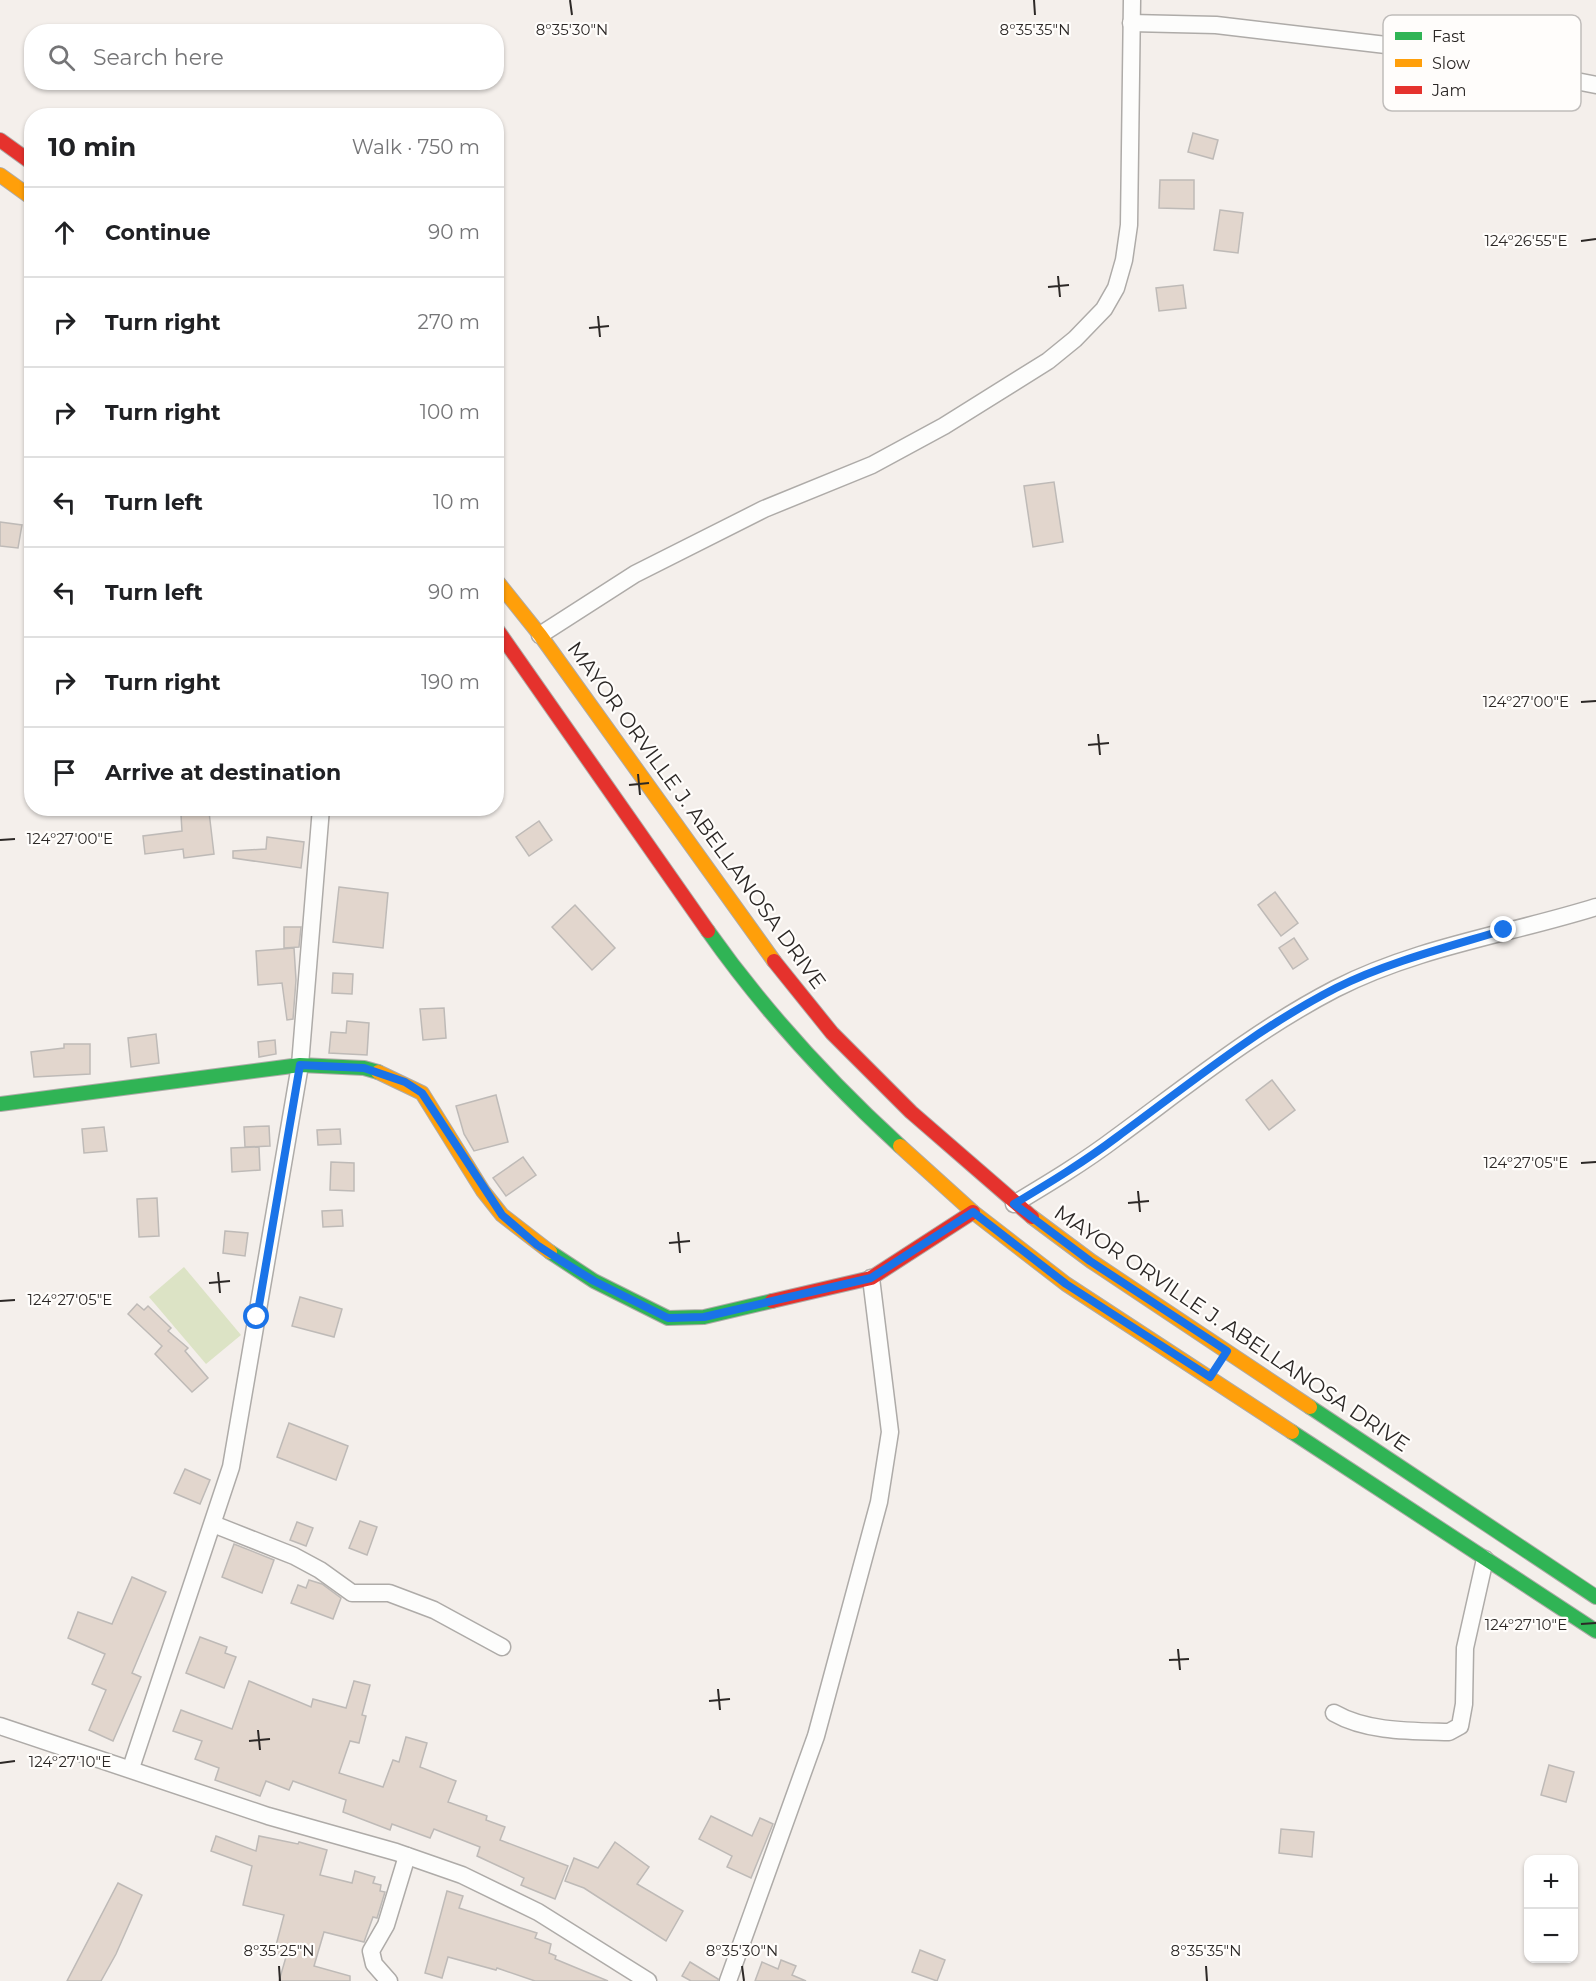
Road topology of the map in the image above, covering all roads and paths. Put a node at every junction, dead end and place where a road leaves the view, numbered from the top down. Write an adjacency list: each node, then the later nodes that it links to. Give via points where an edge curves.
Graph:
1 (1132, 0): 2 (street)
2 (1131, 23): 3 (street, via 1216,25); 11 (street, via 1129,225 1116,288 1104,309 1048,361 944,426 872,465 764,509 635,573)
3 (1383, 45)
4 (1581, 82): 5 (street)
5 (1596, 85)
6 (0, 140): 7 (main road)
7 (24, 157)
8 (0, 175): 9 (main road)
9 (24, 192)
10 (504, 590): 11 (main road, MAYOR ORVILLE J. ABELLANOSA DRIVE)
11 (540, 635): 15 (main road, MAYOR ORVILLE J. ABELLANOSA DRIVE)
12 (504, 638): 15 (main road, MAYOR ORVILLE J. ABELLANOSA DRIVE)
13 (320, 816): 16 (street)
14 (1596, 907): 18 (street, via 1444,948 1336,988 1256,1034 1118,1137)
15 (749, 959): 18 (main road, MAYOR ORVILLE J. ABELLANOSA DRIVE); 19 (main road, MAYOR ORVILLE J. ABELLANOSA DRIVE, via 808,1054)
16 (300, 1065): 17 (main road); 20 (main road, via 364,1068 405,1082 422,1093 502,1215 537,1245 577,1270 668,1318 704,1317); 22 (street, via 231,1467)
17 (0, 1104)
18 (1014, 1204): 21 (main road, MAYOR ORVILLE J. ABELLANOSA DRIVE)
19 (973, 1212): 20 (main road); 21 (main road, MAYOR ORVILLE J. ABELLANOSA DRIVE, via 1066,1284)
20 (871, 1278): 33 (street, via 890,1432 885,1473 816,1736)
21 (1219, 1364): 23 (main road, MAYOR ORVILLE J. ABELLANOSA DRIVE); 24 (main road, MAYOR ORVILLE J. ABELLANOSA DRIVE)
22 (213, 1524): 26 (street, via 294,1556 352,1593 388,1593 434,1610); 29 (street)
23 (1485, 1559): 25 (main road, MAYOR ORVILLE J. ABELLANOSA DRIVE); 27 (street, via 1465,1648 1460,1726 1449,1732 1370,1726)
24 (1596, 1597)
25 (1596, 1631)
26 (502, 1647)
27 (1334, 1713)
28 (0, 1726): 29 (street)
29 (131, 1768): 30 (street, via 268,1816)
30 (407, 1856): 31 (street, via 386,1925 371,1952 374,1964); 32 (street, via 462,1875 538,1912)
31 (389, 1981)
32 (648, 1981)
33 (728, 1981)

